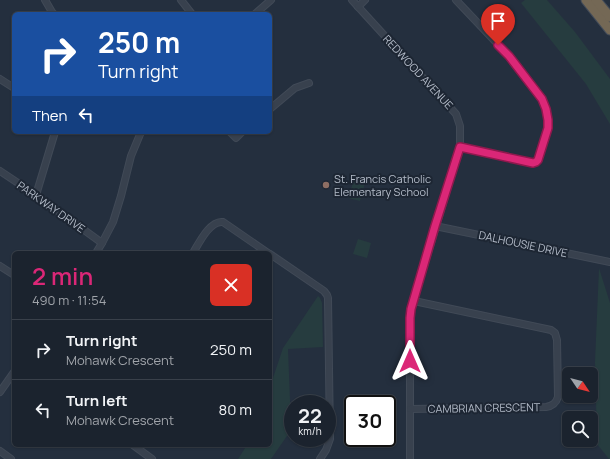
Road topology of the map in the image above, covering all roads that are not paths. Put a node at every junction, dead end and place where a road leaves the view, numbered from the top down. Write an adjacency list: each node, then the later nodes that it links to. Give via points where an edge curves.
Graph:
1 (45, 0): 10 (street)
2 (180, 0): 11 (street)
3 (271, 0): 12 (street)
4 (352, 0): 9 (street, REDWOOD AVENUE)
5 (365, 0): 9 (street)
6 (456, 0): 23 (street, via 509,56 542,99 548,120 538,160 533,163)
7 (586, 0): 14 (highway)
8 (596, 0): 13 (highway)
9 (358, 7): 23 (street, REDWOOD AVENUE, via 456,114 460,126)
10 (52, 12)
11 (190, 12)
12 (256, 12)
13 (610, 17)
14 (610, 30)
15 (0, 79): 17 (street)
16 (310, 83): 18 (street, via 295,88)
17 (12, 87)
18 (272, 107)
19 (54, 134): 25 (street)
20 (139, 134): 27 (street, via 113,222)
21 (232, 134): 22 (street, via 236,138)
22 (240, 134)
23 (460, 147): 26 (street, REDWOOD AVENUE)
24 (0, 171): 25 (street, PARKWAY DRIVE)
25 (36, 195): 27 (street, PARKWAY DRIVE)
26 (435, 226): 32 (street, DALHOUSIE DRIVE); 35 (street, REDWOOD AVENUE)
27 (102, 243): 28 (street)
28 (97, 251)
29 (194, 251): 30 (street, via 210,227 220,222)
30 (265, 251)
31 (272, 256): 43 (street, via 324,291 328,298 330,439)
32 (610, 262)
33 (0, 266): 34 (street)
34 (12, 274)
35 (414, 301): 38 (street, REDWOOD AVENUE, via 410,318); 38 (street, CAMBRIAN CRESCENT, via 551,330 557,340 558,397 551,407)
36 (12, 375): 37 (street)
37 (0, 392)
38 (410, 409): 44 (street, REDWOOD AVENUE)
39 (135, 447): 42 (street)
40 (0, 451): 41 (street)
41 (11, 459)
42 (152, 459)
43 (320, 459)
44 (410, 459)

